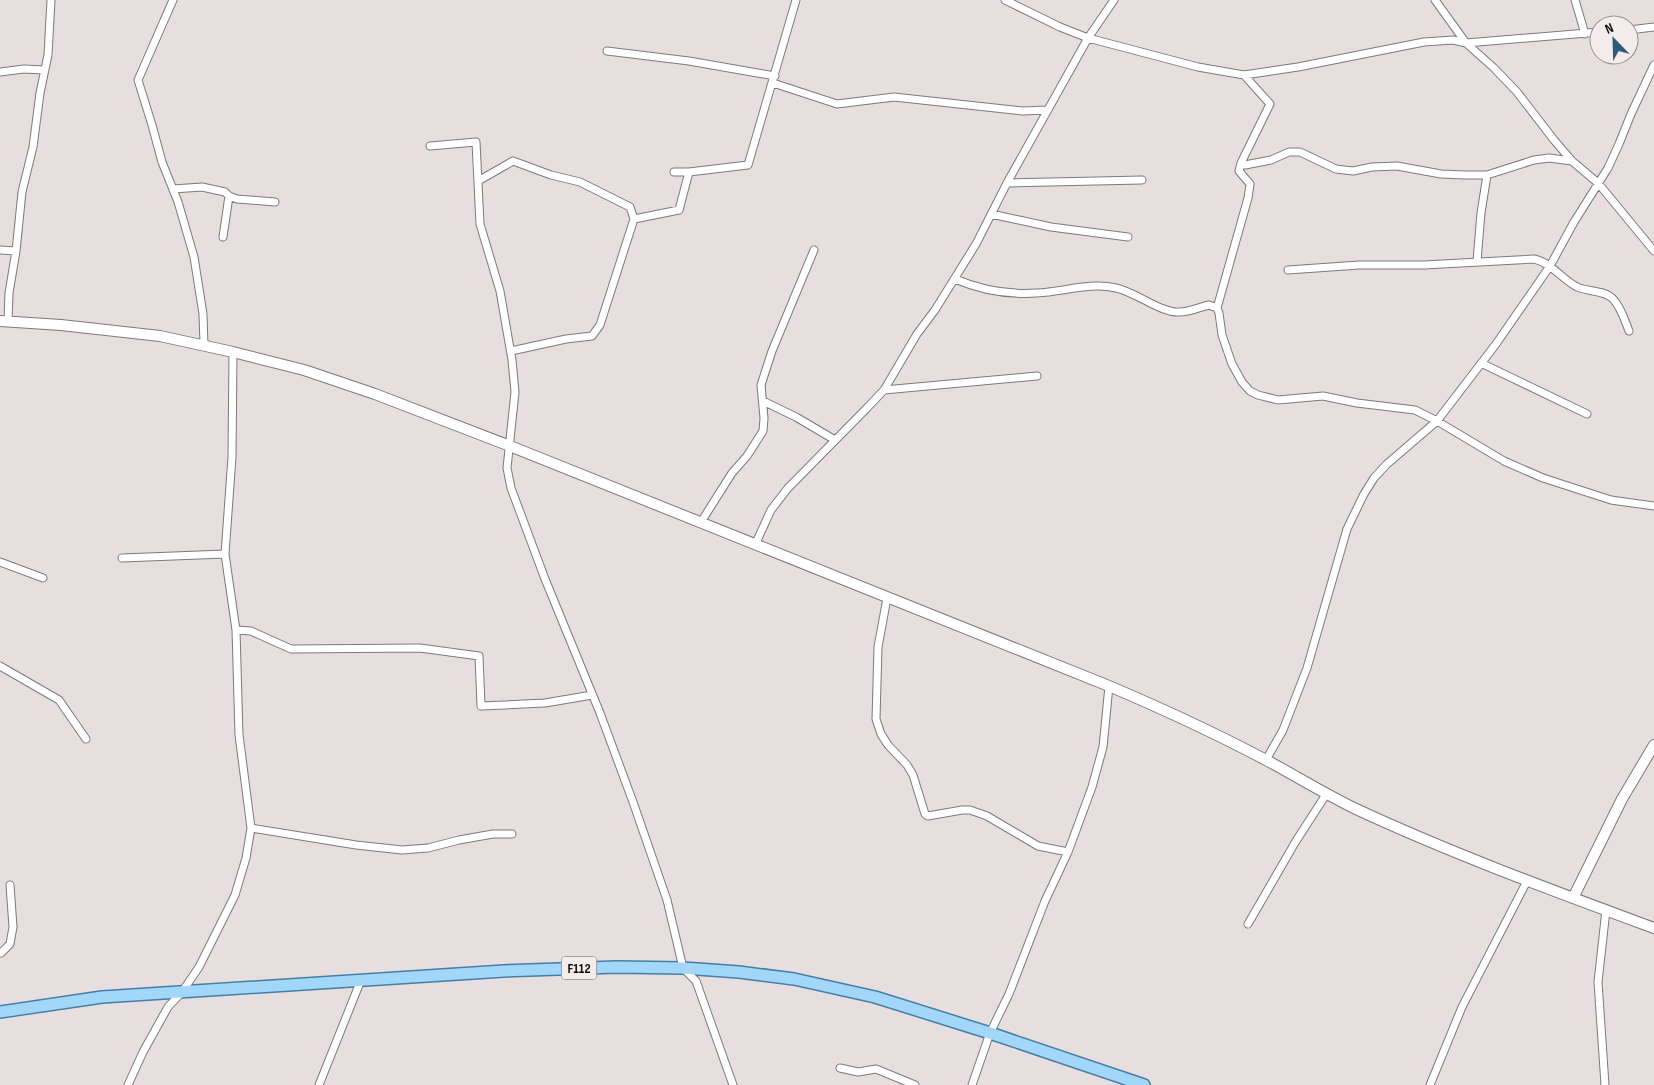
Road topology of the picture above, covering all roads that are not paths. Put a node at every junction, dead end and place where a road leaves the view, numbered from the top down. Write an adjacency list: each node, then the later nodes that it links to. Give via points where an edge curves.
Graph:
1 (51, 0): 16 (street)
2 (173, 0): 31 (street, via 138,80)
3 (796, 0): 19 (street)
4 (1005, 0): 12 (street)
5 (1114, 0): 12 (street)
6 (1436, 0): 13 (street)
7 (1575, 0): 11 (street)
8 (1654, 27): 9 (street)
9 (1639, 29)
10 (1589, 33): 11 (street)
11 (1585, 34): 13 (street)
12 (1088, 38): 18 (street, via 1198,67); 20 (street)
13 (1466, 43): 18 (street, via 1453,40 1424,42); 22 (street, via 1517,92)
14 (607, 51): 19 (street, via 689,61)
15 (1654, 65): 30 (street, via 1608,168)
16 (44, 70): 17 (street); 40 (street, via 33,148 22,192)
17 (0, 72)
18 (1244, 75): 23 (street, via 1270,104)
19 (774, 80): 20 (street, via 837,104 894,97 1024,111); 25 (street, via 748,165)
20 (1048, 110): 29 (street)
21 (430, 146): 28 (street, via 476,142)
22 (1572, 161): 26 (street, via 1534,160); 30 (street)
23 (1241, 163): 26 (street, via 1245,165 1271,160 1289,152 1300,152 1336,169 1353,171 1397,166 1441,174); 46 (street, via 1239,171 1250,184 1248,198)
24 (674, 172): 25 (street)
25 (689, 172): 35 (street, via 679,210)
26 (1487, 174): 42 (street, via 1480,213)
27 (1142, 180): 29 (street)
28 (478, 181): 35 (street, via 513,161 580,182 630,207); 50 (street, via 480,224 500,291)
29 (1007, 183): 34 (street)
30 (1598, 183): 41 (street); 43 (street)
31 (173, 189): 32 (street, via 202,187 226,192); 49 (street, via 194,257 203,314)
32 (229, 196): 33 (street); 36 (street)
33 (275, 202)
34 (991, 214): 37 (street, via 1051,227); 45 (street)
35 (634, 219): 50 (street, via 600,325 592,336)
36 (223, 237)
37 (1128, 237)
38 (0, 250): 40 (street)
39 (814, 250): 55 (street, via 766,368 761,385)
40 (16, 251): 47 (street)
41 (1654, 251)
42 (1477, 262): 43 (street, via 1534,259); 44 (street)
43 (1550, 266): 48 (street, via 1578,288 1604,293 1614,299); 52 (street)
44 (1288, 270)
45 (955, 278): 46 (street, via 974,287 1008,292 1036,293 1103,286 1117,288 1172,312 1209,305); 54 (street)
46 (1217, 308): 57 (street, via 1232,364 1250,391 1278,400 1323,396 1415,410)
47 (4, 321): 49 (main road, via 113,329)
48 (1629, 331)
49 (204, 345): 51 (main road)
50 (511, 351): 59 (street, via 515,392)
51 (233, 352): 59 (main road, via 304,370); 63 (street, via 232,457)
52 (1481, 363): 56 (street); 57 (street)
53 (1037, 376): 54 (street)
54 (884, 390): 58 (street)
55 (763, 401): 58 (street); 61 (street, via 763,431)
56 (1587, 414)
57 (1437, 421): 60 (street, via 1504,461 1543,478 1611,500); 74 (street, via 1386,464 1354,513 1307,668 1283,730)
58 (835, 440): 62 (street, via 771,510)
59 (510, 446): 61 (main road); 71 (street, via 507,468 511,488)
60 (1654, 506)
61 (701, 522): 62 (main road)
62 (756, 544): 67 (main road)
63 (226, 554): 64 (street); 68 (street)
64 (122, 558)
65 (0, 562): 66 (street)
66 (43, 578)
67 (887, 598): 70 (main road); 78 (street, via 878,647 876,719 888,746 913,775 925,814 970,810 1038,846)
68 (236, 630): 71 (street, via 250,632 290,649 420,648 479,656 481,706 545,703); 76 (street, via 239,735)
69 (0, 666): 72 (street, via 59,700)
70 (1109, 686): 74 (main road, via 1169,711); 78 (street, via 1103,748)
71 (592, 695): 86 (street, via 667,900)
72 (86, 739)
73 (1654, 745): 81 (main road, via 1622,799)
74 (1266, 760): 75 (main road)
75 (1327, 793): 79 (main road, via 1404,831); 83 (street)
76 (252, 828): 77 (street, via 402,850 428,848 493,834); 88 (street, via 235,895 199,967)
77 (512, 834)
78 (1068, 852): 90 (street)
79 (1528, 881): 81 (main road); 98 (street, via 1462,1007)
80 (10, 885): 85 (street, via 13,927 10,944)
81 (1573, 898): 82 (main road)
82 (1606, 910): 84 (main road); 99 (street, via 1598,982)
83 (1248, 924)
84 (1654, 928)
85 (0, 955)
86 (683, 968): 87 (main road, F112, via 504,971); 90 (main road, F112, via 739,972 875,996); 94 (street, via 696,981)
87 (361, 980): 88 (main road, F112); 93 (street)
88 (182, 992): 89 (main road, F112, via 102,997); 92 (street, via 168,1007)
89 (0, 1012)
90 (990, 1033): 96 (street); 97 (main road, F112)
91 (840, 1068): 95 (street, via 858,1072 876,1069)
92 (128, 1085)
93 (319, 1085)
94 (733, 1085)
95 (915, 1085)
96 (972, 1085)
97 (1144, 1085)
98 (1430, 1085)
99 (1604, 1085)

